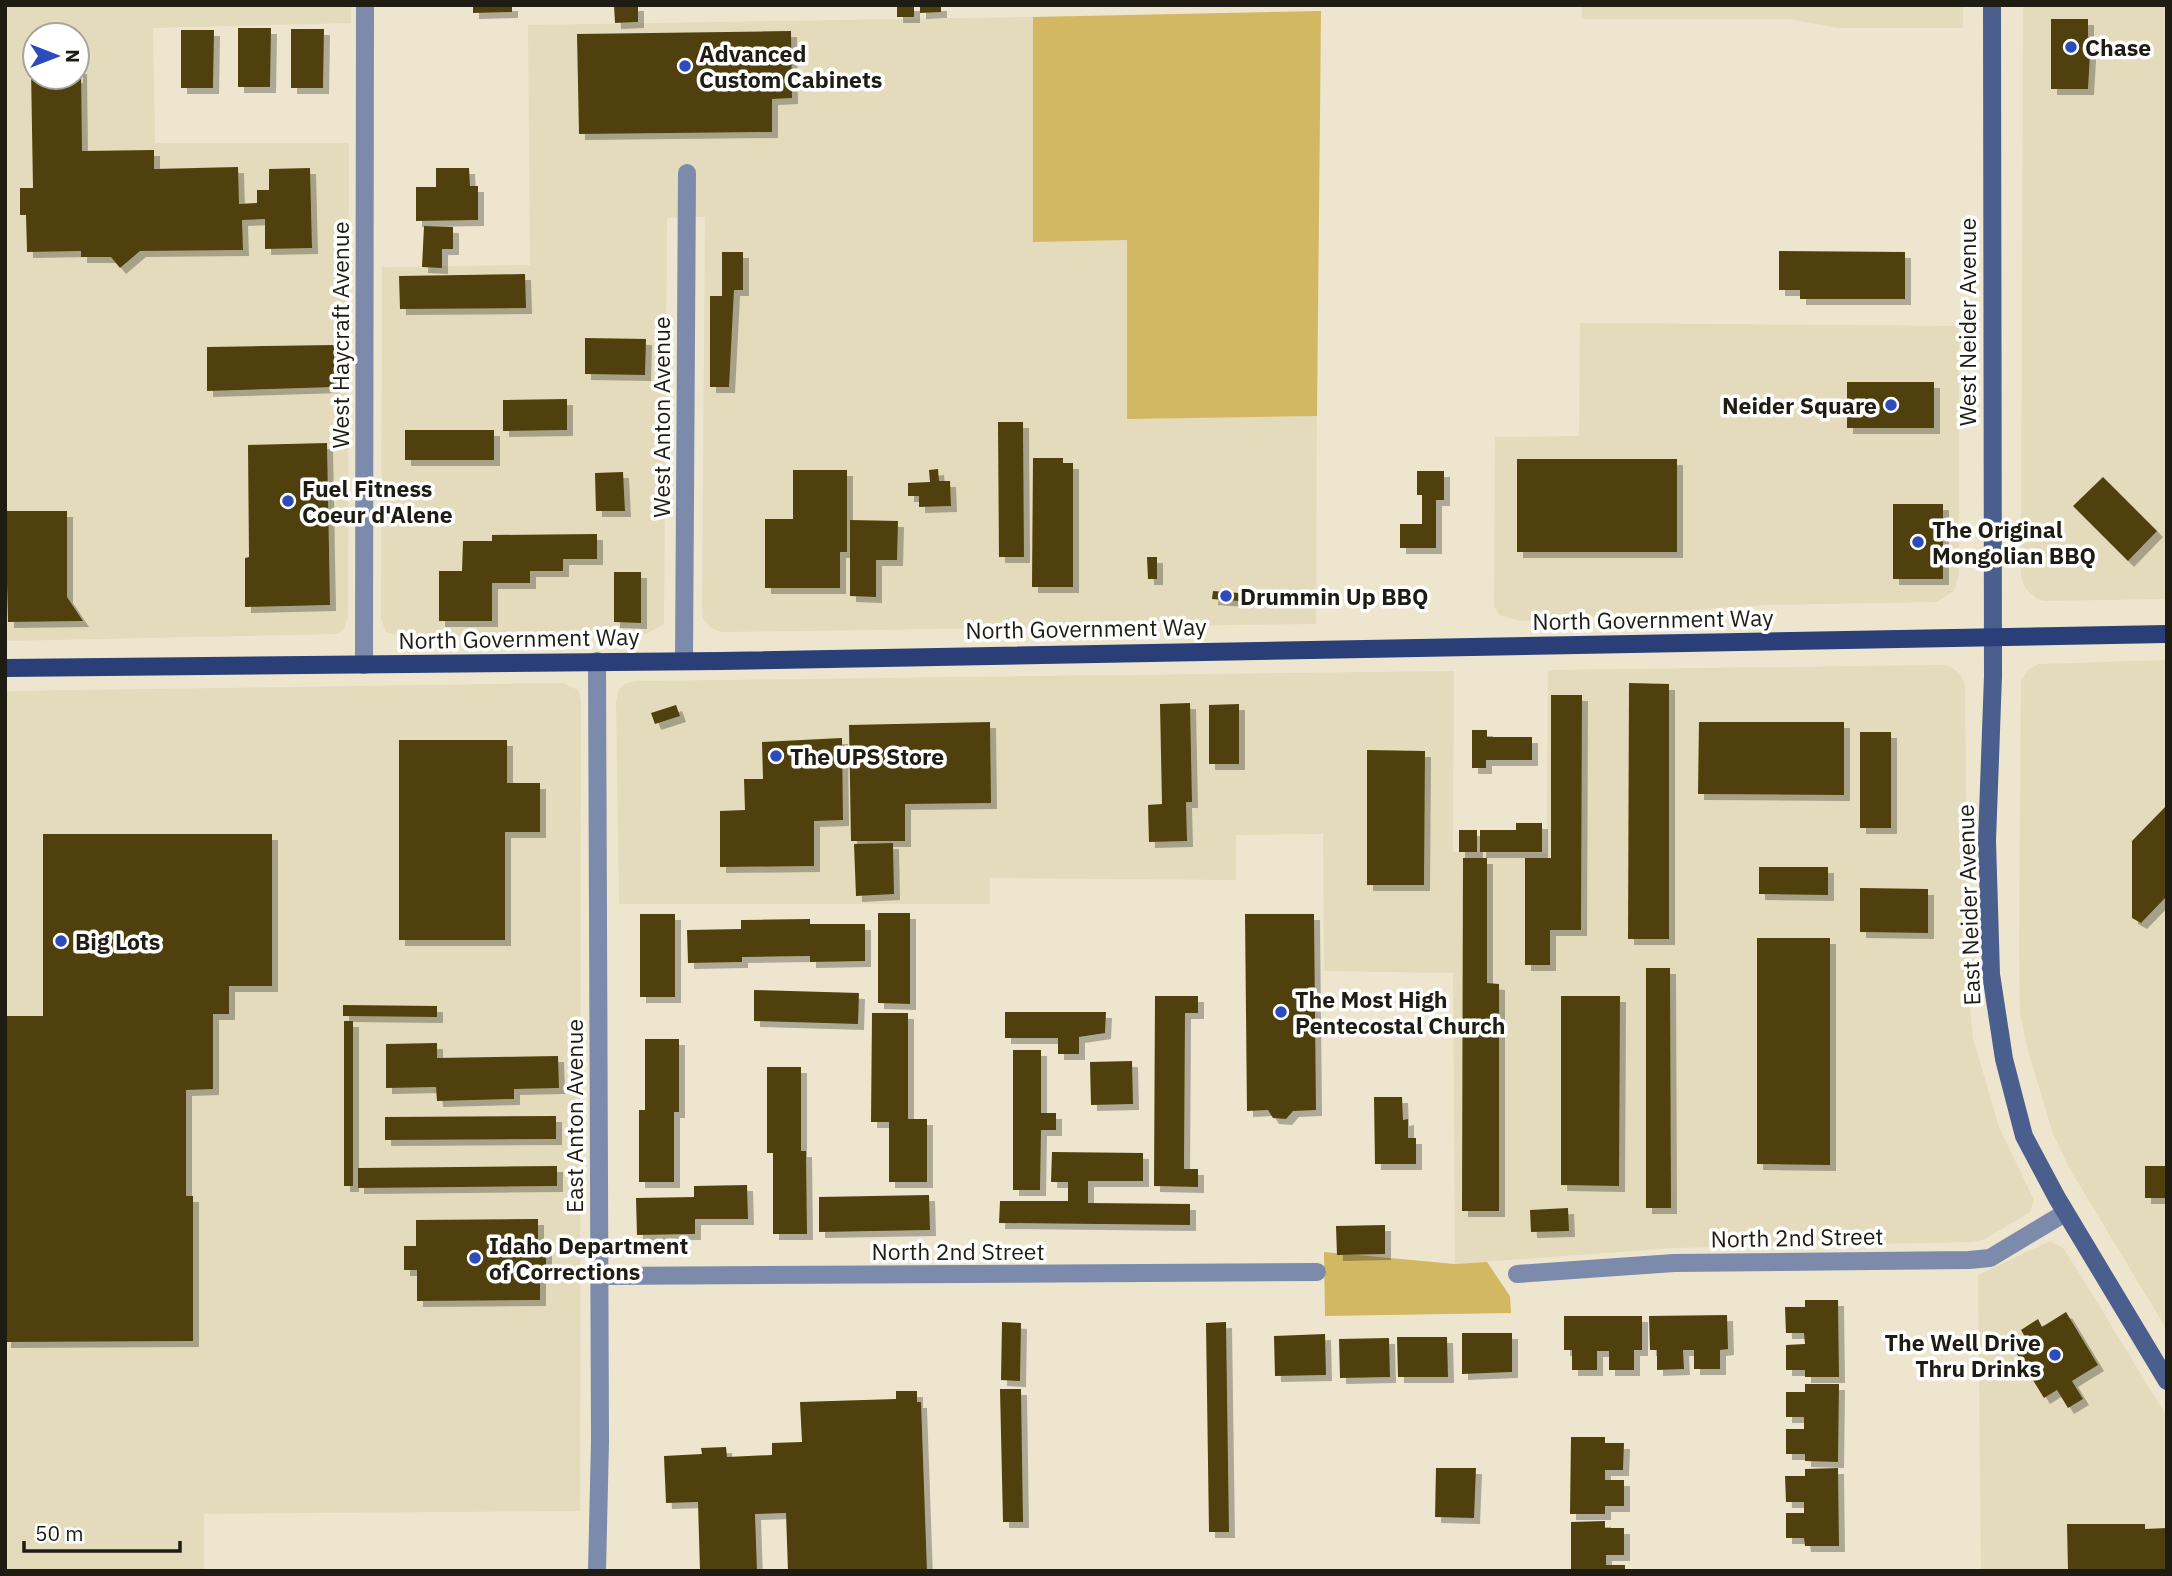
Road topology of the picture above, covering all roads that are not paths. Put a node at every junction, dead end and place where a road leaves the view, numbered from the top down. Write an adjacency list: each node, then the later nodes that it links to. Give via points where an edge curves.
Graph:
1 (365, 5): 8 (street, West Haycraft Avenue)
2 (1992, 5): 5 (main road, West Neider Avenue)
3 (687, 173): 7 (street, West Anton Avenue)
4 (2167, 634): 5 (main road, North Government Way)
5 (1993, 638): 7 (main road, North Government Way); 10 (main road, East Neider Avenue, via 1987,841 1991,974 2004,1059 2024,1136)
6 (597, 660): 7 (main road, North Government Way); 8 (main road, North Government Way); 13 (street, East Anton Avenue)
7 (684, 660)
8 (364, 665): 9 (main road, North Government Way)
9 (5, 668)
10 (2065, 1213): 12 (street, North 2nd Street, via 1990,1258 1674,1262); 14 (main road, East Neider Avenue)
11 (1317, 1272): 13 (street, North 2nd Street)
12 (1517, 1274)
13 (599, 1276): 15 (street, East Anton Avenue)
14 (2167, 1381)
15 (597, 1571)

